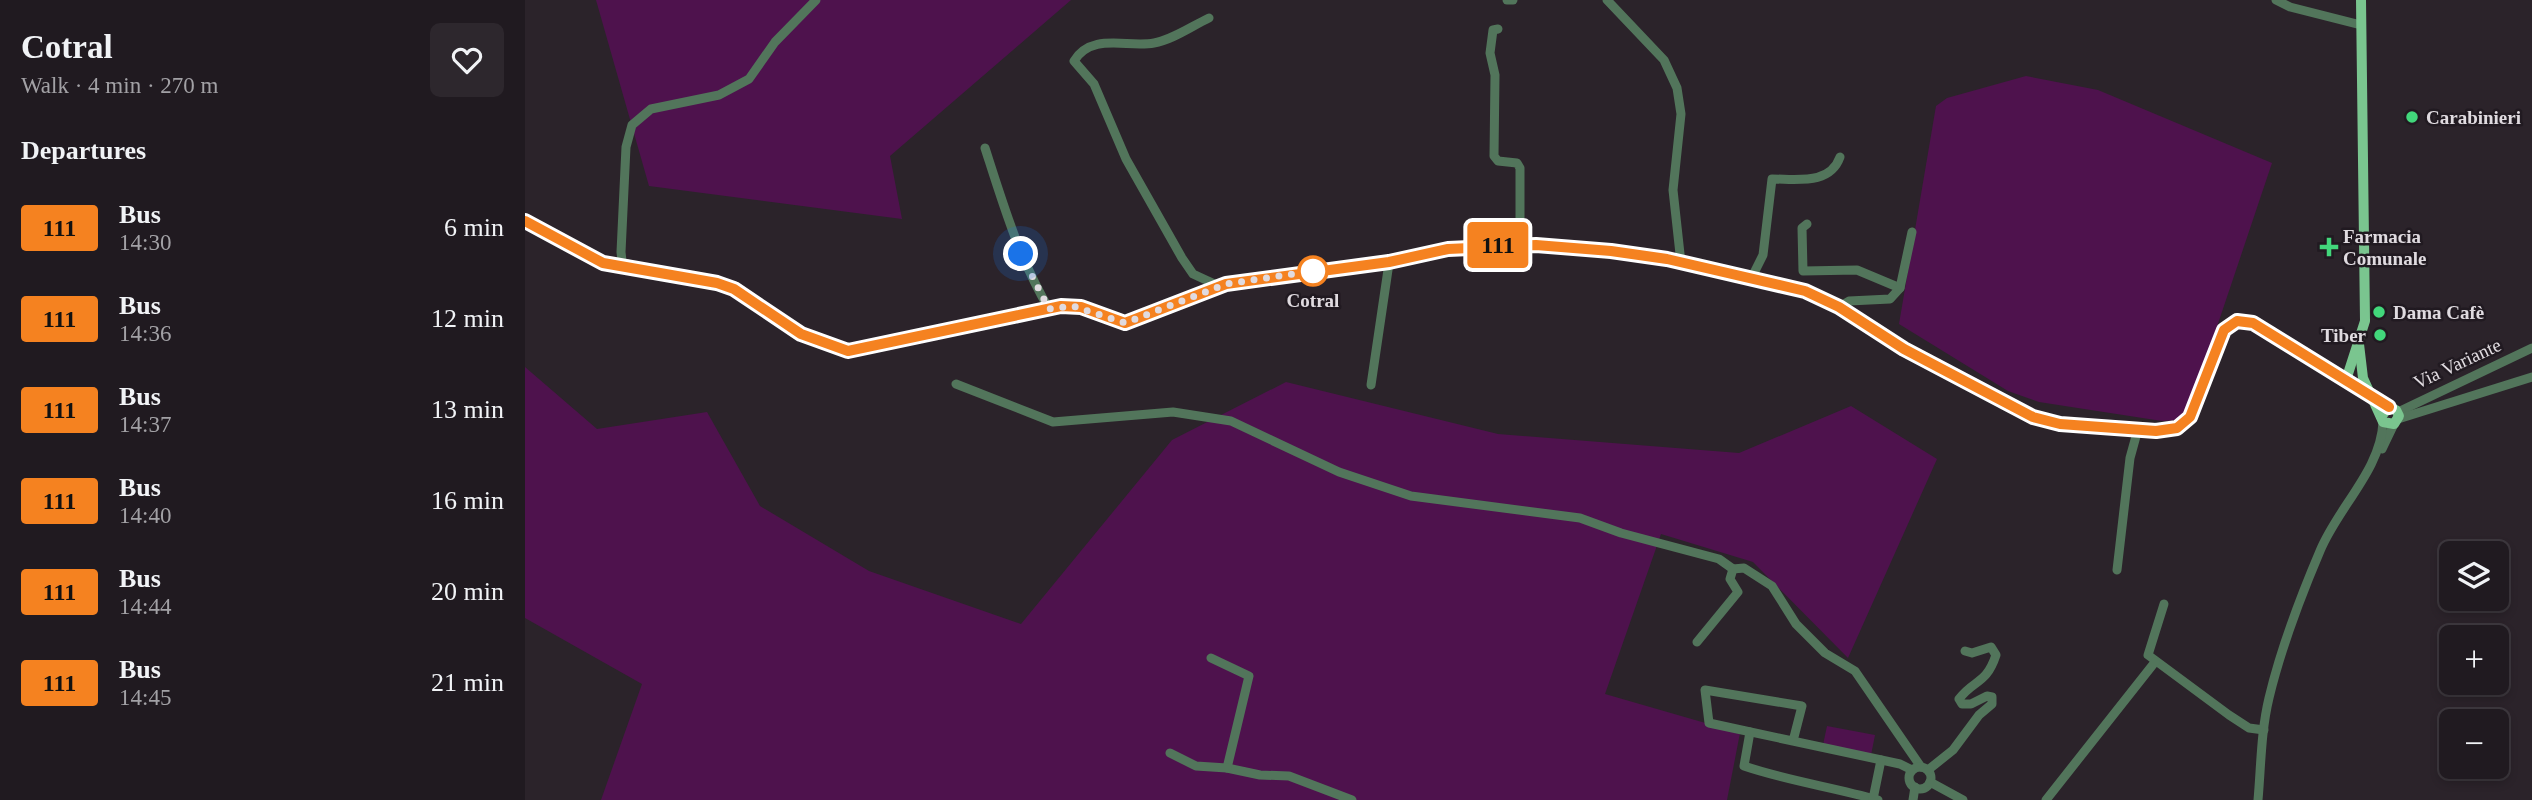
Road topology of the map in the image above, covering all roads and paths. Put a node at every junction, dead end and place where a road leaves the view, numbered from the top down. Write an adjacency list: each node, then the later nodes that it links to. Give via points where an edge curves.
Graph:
1 (816, 0): 18 (street, via 775,42 749,79 719,95 654,108 632,125 626,147 621,252 622,261 632,265)
2 (1507, 0): 3 (street)
3 (1513, 0)
4 (1607, 0): 17 (street, via 1664,60 1677,88 1681,114 1673,190)
5 (2276, 0): 8 (street)
6 (2361, 0): 8 (main road)
7 (1209, 18): 20 (street, via 1156,43 1103,42 1078,54 1074,61 1094,84 1126,159 1182,258 1193,274)
8 (2361, 25): 25 (main road, via 2365,321)
9 (1498, 29): 15 (street, via 1493,30 1489,53 1495,75 1494,156 1520,168)
10 (985, 148): 23 (street, via 1019,249)
11 (1840, 157): 19 (street, via 1836,169 1822,177 1772,179 1763,255)
12 (525, 221): 18 (main road, via 603,263)
13 (1807, 224): 21 (street, via 1802,228 1803,271 1857,271)
14 (1912, 232): 21 (street)
15 (1520, 245): 16 (main road, via 1448,249); 17 (main road, via 1611,251)
16 (1389, 262): 20 (main road); 30 (street)
17 (1681, 263): 19 (main road)
18 (629, 269): 23 (main road, via 734,289 801,334 848,351)
19 (1751, 279): 22 (main road, via 1805,291)
20 (1219, 286): 23 (main road, via 1125,323 1073,306)
21 (1901, 288): 22 (street, via 1890,299 1849,301)
22 (1839, 307): 33 (main road, via 1904,349 2020,412 2060,424)
23 (1049, 309)
24 (2532, 348): 32 (street, Via Variante)
25 (2356, 360): 26 (main road); 28 (main road); 31 (main road)
26 (2331, 370): 28 (main road); 33 (main road, via 2253,323 2232,322 2216,344 2186,421 2172,429)
27 (2532, 377): 32 (street)
28 (2346, 380): 31 (main road)
29 (956, 384): 34 (street, via 1053,422 1173,412 1231,421 1339,472 1411,496 1580,518 1719,559)
30 (1371, 385)
31 (2369, 396): 32 (main road)
32 (2390, 417): 41 (street, via 2377,456 2321,549 2284,645)
33 (2138, 429): 35 (street, via 2130,458)
34 (1733, 569): 37 (street, via 1730,579 1738,592); 47 (street, via 1744,568 1772,586 1796,624 1825,653 1855,671)
35 (2117, 570)
36 (2164, 604): 40 (street, via 2148,649)
37 (1697, 642)
38 (1965, 651): 47 (street, via 1991,647 1996,655 1981,683 1959,699 1971,704 1987,696 1992,697 1992,704 1954,750)
39 (1211, 658): 46 (street, via 1249,676)
40 (2155, 662): 41 (street, via 2229,715); 54 (street)
41 (2264, 730): 55 (street)
42 (1750, 732): 43 (street); 43 (street, via 1709,723 1705,690 1802,706); 50 (street, via 1744,766)
43 (1793, 741): 45 (street)
44 (1170, 753): 46 (street, via 1196,766)
45 (1881, 760): 47 (street); 50 (street)
46 (1227, 768): 51 (street, via 1289,776)
47 (1920, 769): 48 (street); 49 (street, via 1909,779)
48 (1930, 782): 49 (street); 53 (street)
49 (1915, 787): 52 (street)
50 (1875, 799)
51 (1352, 800)
52 (1913, 800)
53 (1963, 800)
54 (2046, 800)
55 (2258, 800)

